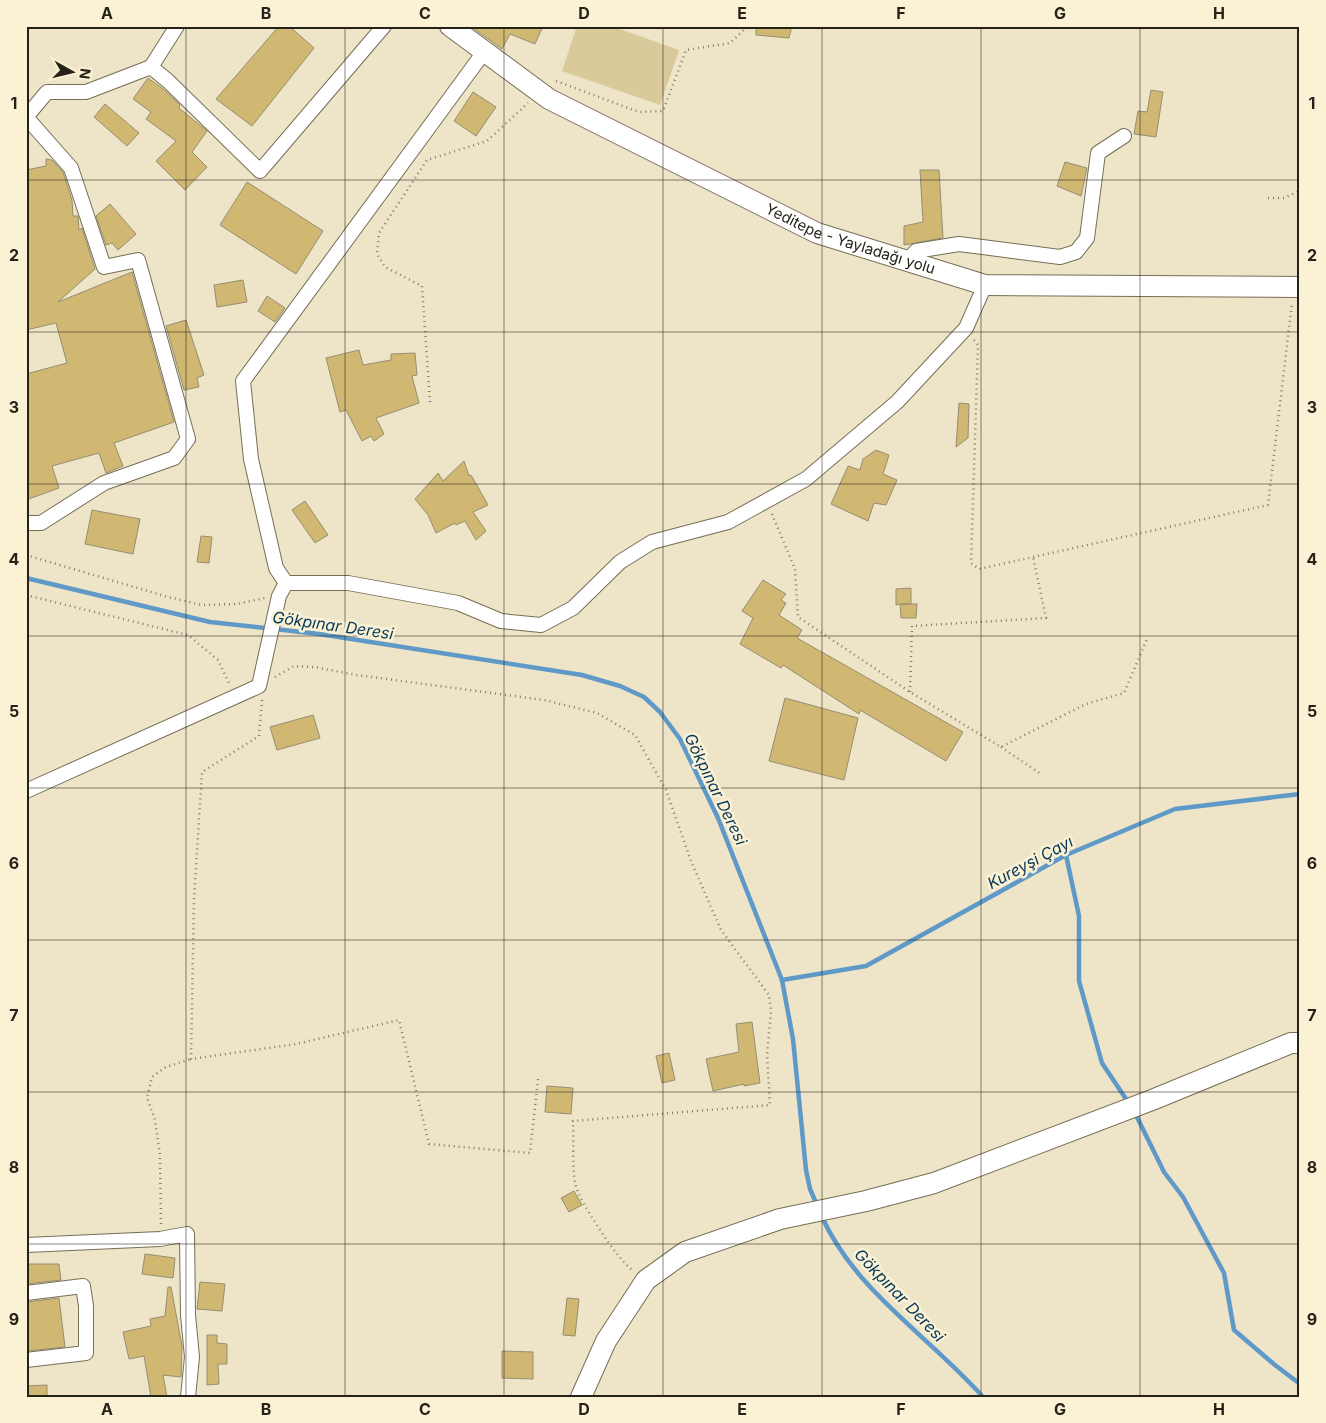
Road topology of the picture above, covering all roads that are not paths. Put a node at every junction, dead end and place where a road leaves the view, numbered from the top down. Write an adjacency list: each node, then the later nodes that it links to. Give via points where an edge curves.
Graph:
1 (177, 26): 5 (street)
2 (384, 26): 5 (street, via 260,171)
3 (450, 26): 4 (main road, Yeditepe - Yayladağı yolu)
4 (484, 52): 8 (main road, Yeditepe - Yayladağı yolu, via 549,99 817,233); 12 (street, via 243,381 252,459 276,568)
5 (150, 67): 6 (street, via 86,92 47,92)
6 (26, 117): 11 (street, via 71,168 104,267 138,260 188,439 174,458 104,483 41,523)
7 (1124, 136): 8 (street, via 1098,153 1087,238 1076,252 1060,257 959,244 916,251)
8 (908, 261): 9 (main road, Yeditepe - Yayladağı yolu)
9 (984, 285): 10 (main road, Yeditepe - Yayladağı yolu); 12 (street, via 966,328 897,402 806,479 728,522 652,542 620,562 574,608 541,625 501,621 458,603 348,583)
10 (1297, 287)
11 (26, 523)
12 (286, 583): 13 (street, via 278,596 259,686)
13 (26, 791)
14 (1300, 1043): 19 (main road, via 1291,1043 934,1183 780,1219 685,1252 646,1280 606,1341)
15 (26, 1245): 18 (street, via 160,1239 187,1234 192,1357)
16 (26, 1293): 17 (street, via 83,1286 86,1353)
17 (26, 1360)
18 (188, 1397)
19 (581, 1397)

